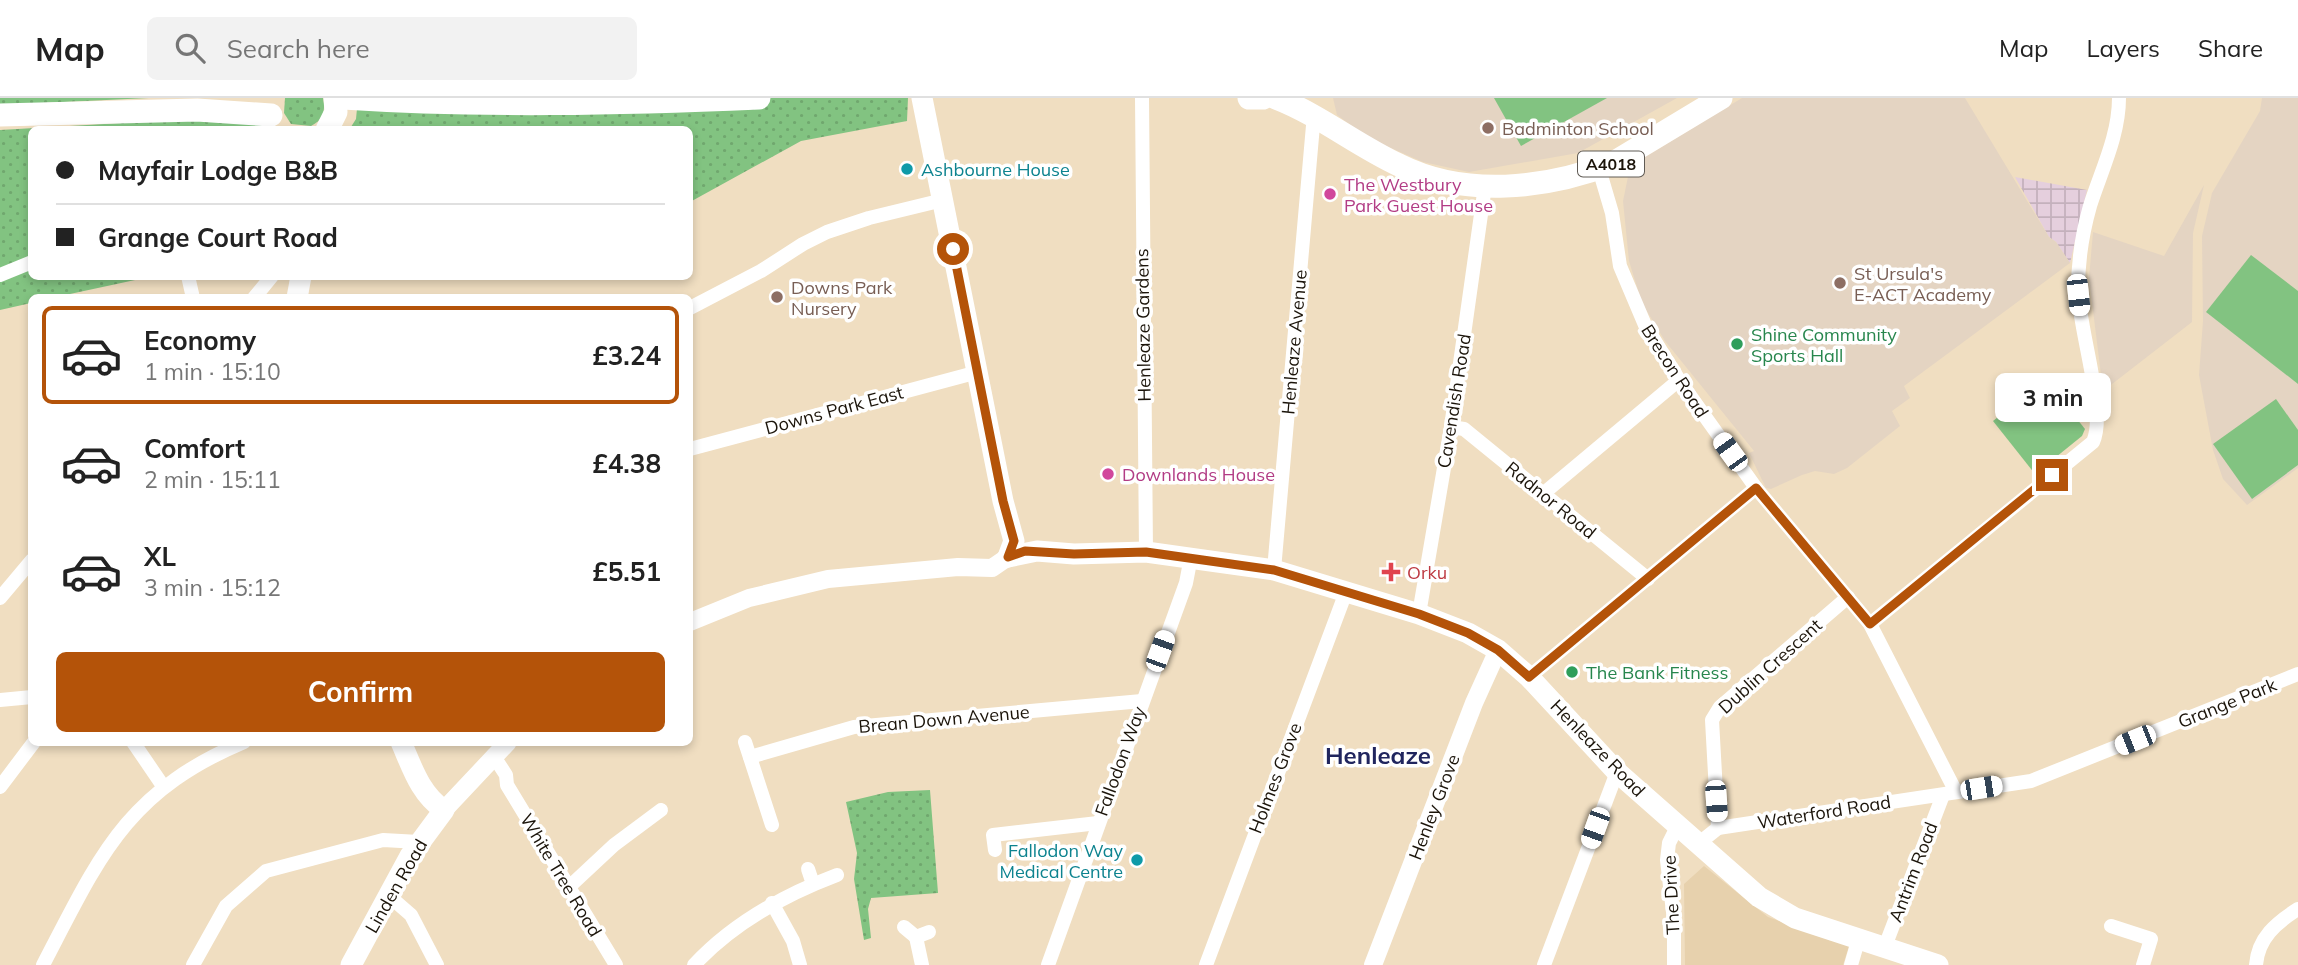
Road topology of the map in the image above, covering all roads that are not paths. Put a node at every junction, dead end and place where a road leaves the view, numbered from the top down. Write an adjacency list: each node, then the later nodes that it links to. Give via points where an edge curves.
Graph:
1 (759, 98): 10 (main road, via 442,103)
2 (922, 98): 15 (main road)
3 (1142, 98): 27 (street, Henleaze Gardens)
4 (1250, 98): 5 (main road)
5 (1263, 98)
6 (1276, 98): 9 (main road, A4018)
7 (1721, 98): 13 (main road, A4018)
8 (2119, 98): 38 (street, via 2115,130 2090,208 2078,266 2082,337 2098,420 2093,442)
9 (1311, 108): 14 (main road, A4018, via 1401,166 1432,178); 31 (street, Henleaze Avenue)
10 (335, 110)
11 (273, 111): 12 (main road)
12 (0, 116)
13 (1606, 166): 14 (main road, A4018, via 1541,183); 22 (street, Brecon Road, via 1620,266 1631,299)
14 (1485, 186): 23 (street, Cavendish Road)
15 (943, 200): 20 (street, via 827,232); 21 (main road)
16 (28, 264): 17 (street)
17 (0, 275)
18 (269, 280): 19 (street)
19 (257, 294)
20 (693, 306)
21 (978, 372): 24 (street, Downs Park East); 28 (main road, via 1003,501 1000,533)
22 (1679, 380): 25 (street, Brecon Road); 26 (street)
23 (1451, 428): 26 (street, Radnor Road, via 1464,429); 36 (street, Cavendish Road)
24 (693, 448)
25 (1756, 488): 32 (street); 34 (street, Brecon Road)
26 (1544, 493): 32 (street, Radnor Road)
27 (1146, 552): 28 (main road, Henleaze Road, via 1074,554 1024,564); 29 (main road, Henleaze Road)
28 (1008, 557): 37 (street, via 992,568 828,579 749,598)
29 (1191, 557): 31 (main road, Henleaze Road); 44 (street, Fallodon Way, via 1186,583)
30 (28, 566): 35 (street)
31 (1274, 570): 33 (main road, Henleaze Road)
32 (1648, 579): 41 (street)
33 (1346, 592): 36 (main road, Henleaze Road); 88 (street, Holmes Grove)
34 (1848, 597): 38 (street, Brecon Road); 64 (street, Dublin Crescent, via 1720,707 1712,720)
35 (0, 598)
36 (1419, 614): 39 (main road, Henleaze Road)
37 (693, 620)
38 (1870, 624): 58 (street, Brecon Road)
39 (1498, 650): 41 (main road, Henleaze Road); 89 (street, Henley Grove)
40 (2298, 674): 58 (street, Grange Park, via 2031,781)
41 (1529, 677): 54 (main road, Henleaze Road)
42 (28, 698): 43 (street)
43 (0, 701)
44 (1142, 701): 52 (street, Brean Down Avenue, via 853,727); 61 (street, Fallodon Way)
45 (745, 741): 52 (street)
46 (31, 746): 57 (street)
47 (136, 746): 56 (street)
48 (234, 746): 56 (street)
49 (403, 746): 59 (main road, via 423,790)
50 (503, 746): 51 (street)
51 (493, 755): 53 (street); 55 (street, White Tree Road)
52 (750, 757): 62 (street)
53 (480, 770): 55 (street, White Tree Road); 59 (street)
54 (1617, 772): 63 (main road, Henleaze Road); 90 (street)
55 (507, 785): 71 (street, White Tree Road)
56 (163, 786): 79 (street, via 118,831)
57 (0, 787)
58 (1949, 793): 64 (street, Waterford Road); 78 (street, Antrim Road)
59 (444, 810): 65 (main road, Linden Road)
60 (661, 810): 71 (street)
61 (1098, 823): 67 (street, via 993,835); 87 (street, Fallodon Way)
62 (772, 825)
63 (1677, 827): 66 (main road, Henleaze Road); 91 (street, The Drive, via 1667,860)
64 (1718, 828): 66 (street)
65 (419, 842): 72 (main road, Linden Road); 80 (street, via 383,840 276,865 226,906)
66 (1698, 844): 77 (main road, Henleaze Road, via 1777,909)
67 (995, 850)
68 (808, 869): 70 (street)
69 (837, 875): 70 (street)
70 (813, 884): 73 (street)
71 (569, 887): 83 (street, White Tree Road)
72 (388, 895): 81 (main road, Linden Road); 82 (street, via 411,915)
73 (772, 904): 84 (street); 85 (street, via 793,940)
74 (2298, 909): 95 (street, via 2268,933)
75 (2111, 926): 94 (street, via 2151,939)
76 (904, 928): 86 (street, via 923,935)
77 (1858, 941): 78 (main road, Henleaze Road); 92 (street)
78 (1884, 949): 93 (main road, Henleaze Road)
79 (43, 965)
80 (193, 965)
81 (351, 965)
82 (437, 965)
83 (616, 965)
84 (694, 965)
85 (800, 965)
86 (922, 965)
87 (1048, 965)
88 (1206, 965)
89 (1373, 965)
90 (1544, 965)
91 (1674, 965)
92 (1851, 965)
93 (1938, 965)
94 (2143, 965)
95 (2256, 965)

